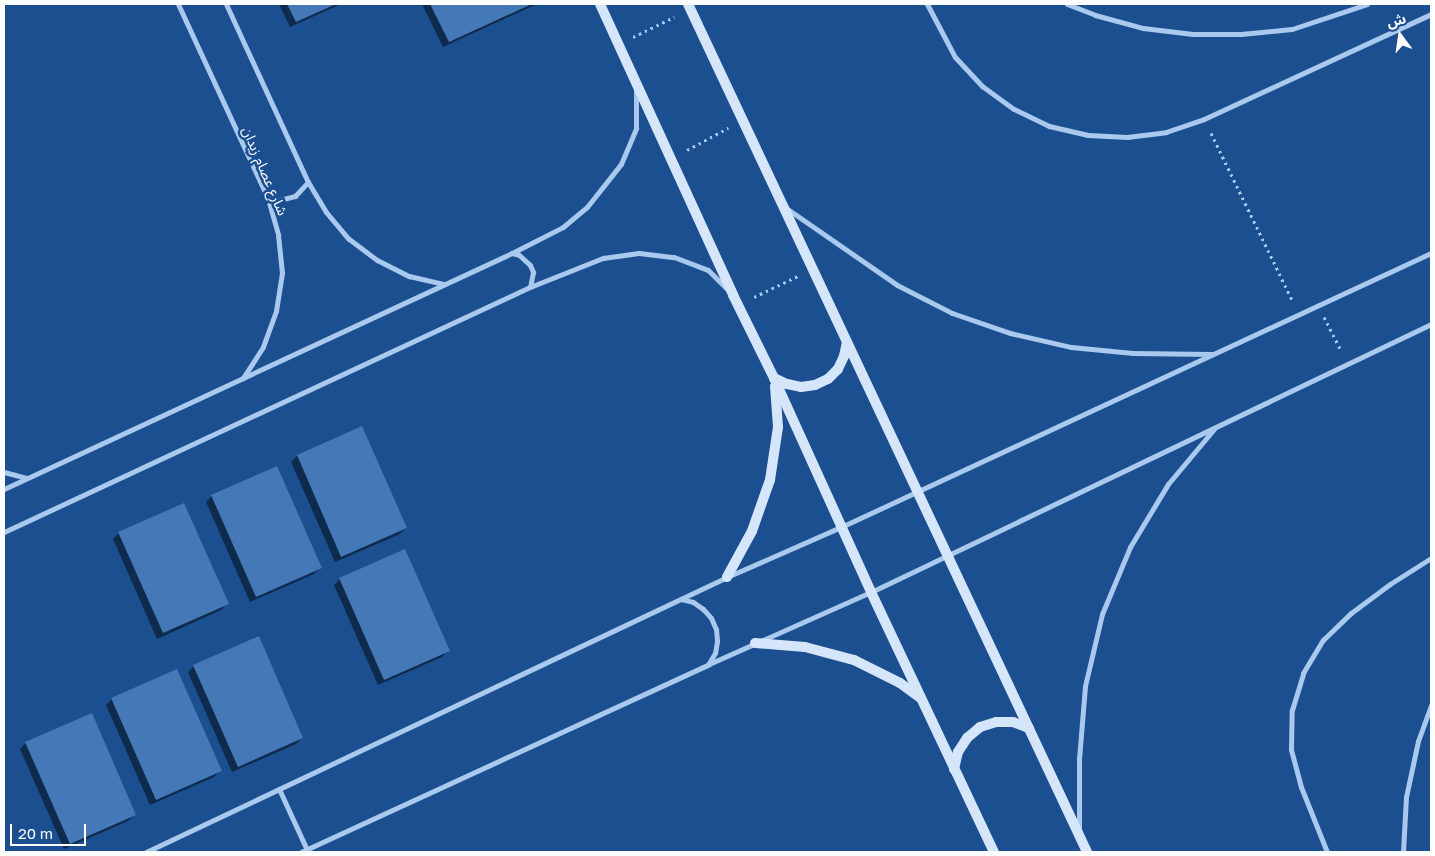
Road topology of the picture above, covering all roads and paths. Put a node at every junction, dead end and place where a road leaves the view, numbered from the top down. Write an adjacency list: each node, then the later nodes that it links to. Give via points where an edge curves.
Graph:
1 (178, 4): 15 (street, شارع عصام زيدان)
2 (226, 4): 14 (street)
3 (600, 4): 9 (street)
4 (927, 4): 11 (street, via 955,57 982,86 1014,109 1050,126 1088,136 1127,137 1166,132)
5 (1067, 4): 6 (street, via 1143,28 1193,34 1241,34 1292,28)
6 (1367, 4)
7 (690, 6): 9 (path); 12 (street)
8 (1431, 14): 11 (street)
9 (619, 44): 10 (street)
10 (636, 83): 13 (street); 17 (street, via 636,128 621,164 588,207 562,227)
11 (1204, 119): 24 (path)
12 (743, 120): 13 (path); 16 (street)
13 (670, 158): 22 (street)
14 (308, 182): 15 (street, via 295,196 276,201); 20 (street, via 343,232 377,260 409,276)
15 (268, 199): 30 (street, شارع عصام زيدان, via 278,235 282,273 276,311 263,347)
16 (784, 206): 19 (street); 27 (street, via 897,285 952,313 1010,333 1071,347 1115,352)
17 (512, 253): 20 (street); 21 (street, via 530,265 533,272)
18 (1431, 253): 23 (street)
19 (813, 269): 22 (path); 26 (street)
20 (443, 284): 30 (street)
21 (530, 287): 22 (street, via 603,258 639,253 674,257 708,270); 37 (street)
22 (736, 300): 29 (street)
23 (1318, 306): 24 (street); 28 (path)
24 (1299, 314): 27 (street)
25 (1431, 324): 28 (street)
26 (847, 342): 29 (street, via 838,369 828,379 800,387); 35 (street)
27 (1214, 354): 35 (street)
28 (1348, 364): 31 (street)
29 (774, 378): 36 (street); 40 (street, via 778,427 770,480 752,531)
30 (242, 379): 33 (street)
31 (1216, 428): 38 (street); 50 (street, via 1168,484 1130,547 1102,614 1085,686 1079,759)
32 (4, 472): 33 (street)
33 (27, 478): 34 (street)
34 (4, 489)
35 (917, 490): 36 (street); 38 (street)
36 (841, 527): 40 (street); 41 (street)
37 (4, 532)
38 (947, 555): 41 (street); 47 (street)
39 (1431, 558): 55 (street, via 1351,613 1323,640 1303,673 1292,710 1291,749 1301,787)
40 (727, 577): 42 (street)
41 (871, 592): 43 (street); 45 (street)
42 (681, 599): 44 (street, via 703,609 716,629 715,653); 49 (street)
43 (755, 643): 44 (street); 45 (street, via 805,647 854,660 900,683)
44 (708, 664): 51 (street)
45 (920, 698): 48 (street)
46 (1431, 705): 56 (street, via 1418,740 1406,797)
47 (1029, 728): 48 (street, via 1013,722 996,722 980,728 967,738 958,752); 50 (street)
48 (954, 769): 53 (street)
49 (280, 789): 51 (street); 52 (street)
50 (1080, 836): 54 (street)
51 (304, 851)
52 (146, 852)
53 (994, 852)
54 (1087, 852)
55 (1327, 852)
56 (1403, 852)

